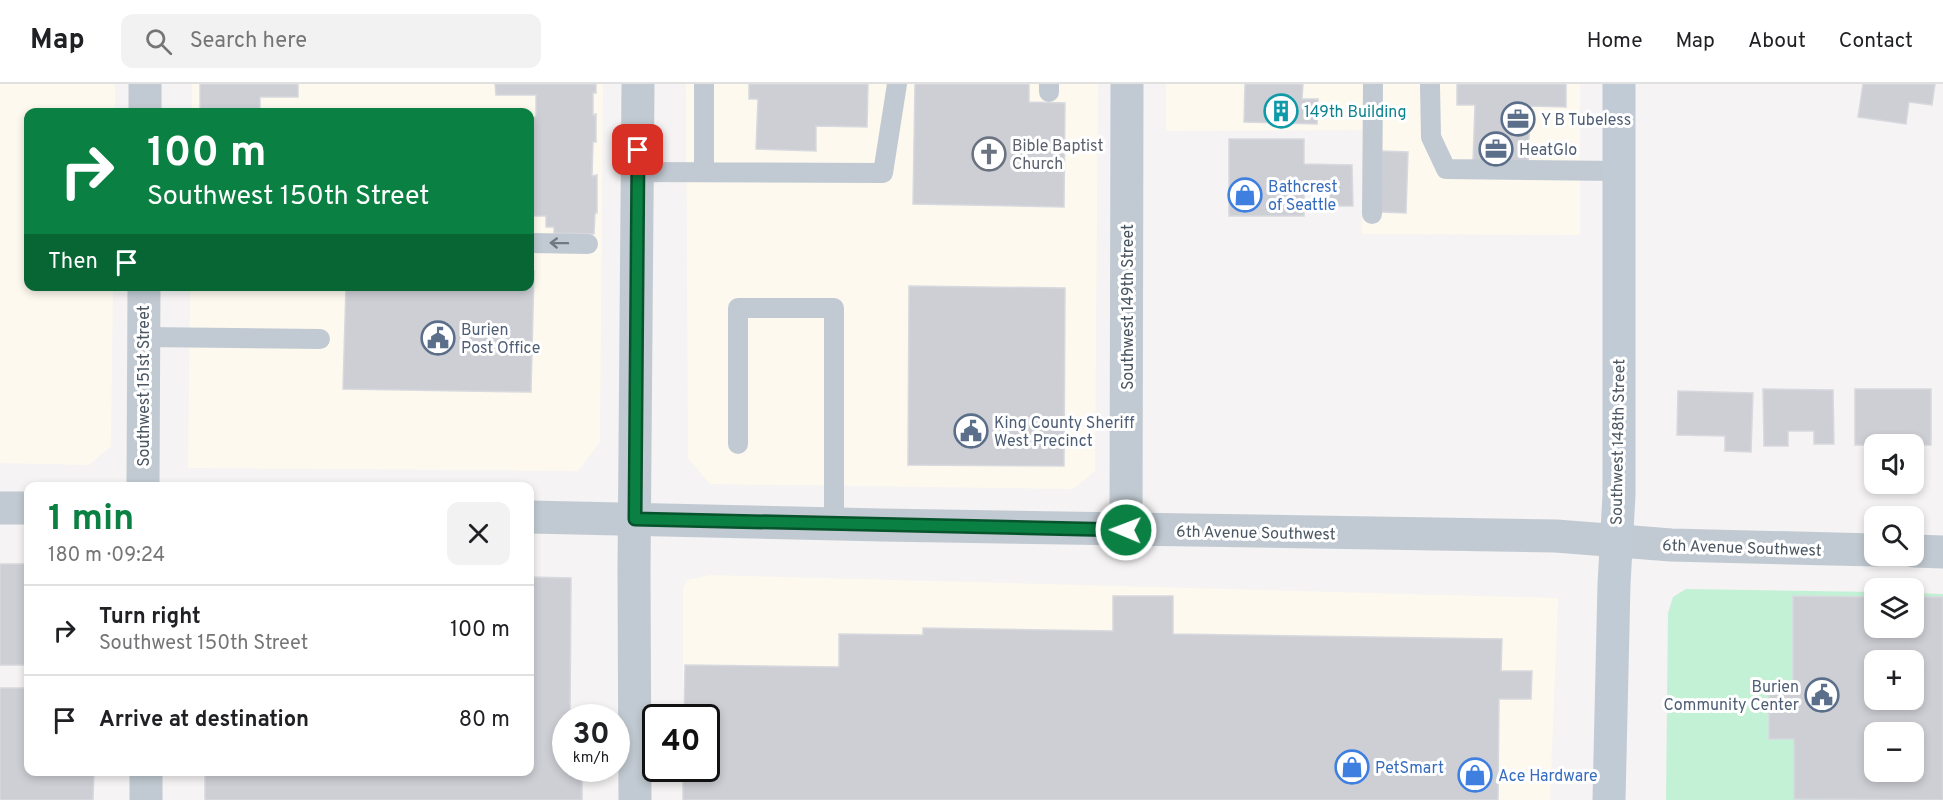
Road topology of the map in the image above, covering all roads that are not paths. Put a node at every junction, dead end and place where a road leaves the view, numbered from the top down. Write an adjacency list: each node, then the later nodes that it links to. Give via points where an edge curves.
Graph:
1 (145, 84): 9 (street)
2 (638, 84): 11 (street)
3 (704, 84): 12 (lane)
4 (897, 84): 12 (lane, via 883,173)
5 (1127, 84): 26 (street, Southwest 149th Street)
6 (1373, 84): 13 (lane)
7 (1619, 84): 10 (main road, Southwest 148th Street)
8 (1430, 86): 10 (lane, via 1431,137 1446,169)
9 (144, 108)
10 (1619, 171): 27 (main road, Southwest 148th Street)
11 (638, 172): 12 (lane); 24 (street)
12 (704, 172)
13 (1372, 214)
14 (534, 243): 15 (lane, one-way to 14)
15 (588, 244)
16 (144, 291): 17 (street, Southwest 151st Street)
17 (144, 337): 18 (lane); 20 (street, Southwest 151st Street)
18 (320, 339)
19 (738, 444): 25 (lane, via 738,308 834,308)
20 (143, 482)
21 (0, 508): 22 (street)
22 (24, 508)
23 (534, 517): 24 (street, 6th Avenue Southwest)
24 (635, 519): 25 (street, 6th Avenue Southwest); 33 (street)
25 (834, 524): 26 (street, 6th Avenue Southwest)
26 (1126, 530): 27 (street, 6th Avenue Southwest, via 1556,536)
27 (1616, 541): 28 (street, 6th Avenue Southwest); 34 (main road, Southwest 148th Street)
28 (1864, 550)
29 (1924, 551): 30 (street)
30 (1943, 552)
31 (146, 776): 32 (street)
32 (146, 800)
33 (635, 800)
34 (1609, 800)

